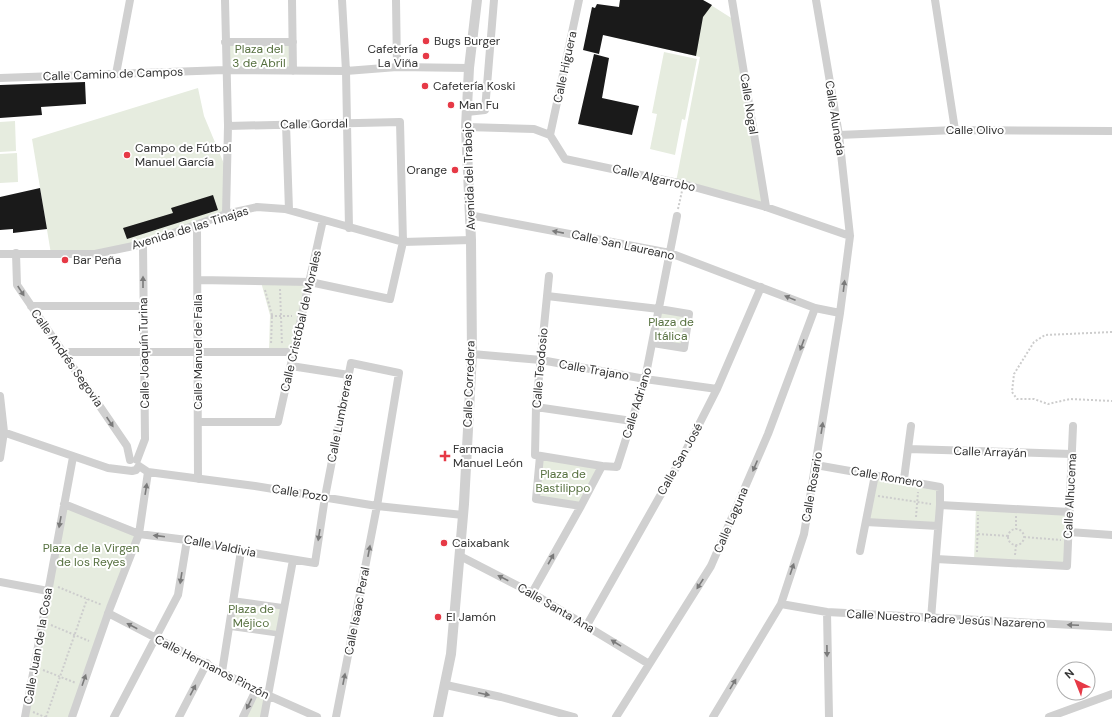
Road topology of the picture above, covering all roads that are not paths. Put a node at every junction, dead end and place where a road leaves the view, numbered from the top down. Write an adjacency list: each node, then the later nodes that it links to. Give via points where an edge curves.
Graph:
1 (130, 0): 19 (street)
2 (225, 0): 12 (street)
3 (292, 0): 13 (street)
4 (342, 0): 18 (street)
5 (396, 0): 14 (street)
6 (477, 0): 15 (street, Avenida del Trabajo)
7 (494, 0): 21 (street, Avenida del Trabajo, via 485,110)
8 (579, 0): 28 (street, Calle Higuera)
9 (732, 0): 30 (street, Calle Nogal)
10 (816, 0): 29 (street, Calle Alunada)
11 (935, 0): 26 (street)
12 (225, 42): 13 (street); 16 (street)
13 (293, 42): 17 (street)
14 (397, 67): 15 (street, Calle Camino de Campos); 18 (street, Calle Camino de Campos)
15 (469, 68): 21 (street, Avenida del Trabajo)
16 (225, 70): 17 (street, Calle Camino de Campos); 19 (street, Calle Camino de Campos); 24 (street)
17 (294, 71): 18 (street, Calle Camino de Campos)
18 (346, 71): 22 (street)
19 (116, 74): 20 (street, Calle Camino de Campos)
20 (0, 78)
21 (467, 112): 25 (street, Avenida del Trabajo)
22 (347, 123): 23 (street, Calle Gordal); 37 (street); 40 (street, Calle Gordal, via 400,122)
23 (286, 124): 24 (street, Calle Gordal); 31 (street)
24 (228, 126): 32 (street)
25 (466, 127): 28 (street, via 534,129); 33 (street, Avenida del Trabajo)
26 (955, 130): 27 (street, Calle Olivo); 29 (street, Calle Olivo)
27 (1112, 131)
28 (550, 135): 30 (street, Calle Algarrobo, via 565,158 683,184)
29 (839, 135): 38 (street, Calle Alunada)
30 (766, 207): 38 (street, Calle Algarrobo)
31 (289, 210): 32 (street, Avenida de las Tinajas, via 257,207); 35 (street, Avenida de las Tinajas)
32 (226, 214): 36 (street, Avenida de las Tinajas)
33 (469, 214): 39 (street, Avenida del Trabajo); 42 (street, Calle San Laureano, one-way to 33)
34 (677, 216): 42 (street, Calle Adriano)
35 (323, 220): 37 (street, Avenida de las Tinajas); 47 (street, Calle Cristóbal de Morales)
36 (197, 225): 41 (street, Avenida de las Tinajas); 46 (street, Calle Manuel de Falla)
37 (349, 228): 40 (street, Avenida de las Tinajas)
38 (850, 236): 54 (street, Calle Rosario, one-way to 38)
39 (471, 240): 40 (street, Avenida de las Tinajas); 60 (street, Calle Corredera)
40 (403, 242): 47 (street, via 390,299)
41 (143, 244): 44 (street, Avenida de las Tinajas, via 95,254); 51 (street, Calle Joaquín Turina, one-way to 41)
42 (670, 253): 48 (street, Calle San Laureano); 52 (street, Calle Adriano)
43 (0, 254): 44 (street, Avenida de las Tinajas)
44 (16, 254): 50 (street, Calle Andrés Segovia, one-way to 50, via 17,285)
45 (548, 276): 49 (street, Calle Teodosio)
46 (198, 280): 47 (street); 58 (street, Calle Manuel de Falla)
47 (310, 282): 59 (street, Calle Cristóbal de Morales)
48 (761, 286): 53 (street, Calle San Laureano, one-way to 48); 66 (street, Calle San José)
49 (547, 296): 52 (street); 61 (street, Calle Teodosio)
50 (31, 306): 51 (street); 56 (street, Calle Andrés Segovia)
51 (143, 306): 57 (street, Calle Joaquín Turina)
52 (659, 308): 55 (street, Calle Adriano); 55 (street, via 689,314 684,348)
53 (815, 308): 54 (street, Calle San Laureano); 119 (street, Calle Laguna, one-way to 119, via 768,434 711,566)
54 (840, 313): 80 (street, Calle Rosario, one-way to 54)
55 (653, 343): 65 (street, Calle Adriano)
56 (63, 352): 57 (street); 79 (street, Calle Andrés Segovia, one-way to 79, via 127,446)
57 (144, 352): 58 (street); 79 (street, Calle Joaquín Turina, via 145,439)
58 (199, 352): 59 (street); 70 (street, Calle Manuel de Falla)
59 (293, 352): 62 (street, Calle Cristóbal de Morales)
60 (472, 354): 61 (street, Calle Trajano); 92 (street, Calle Corredera)
61 (541, 360): 65 (street, Calle Trajano); 68 (street, Calle Teodosio)
62 (290, 366): 64 (street); 70 (street, Calle Cristóbal de Morales, via 278,422)
63 (399, 373): 64 (street, Calle Lumbreras, via 351,363); 89 (street, Calle Isaac Peral)
64 (349, 375): 86 (street, Calle Lumbreras)
65 (646, 379): 66 (street, Calle Trajano); 69 (street, Calle Adriano)
66 (717, 388): 113 (street, Calle San José, via 686,450)
67 (0, 396): 73 (street)
68 (536, 407): 69 (street); 76 (street, Calle Teodosio, via 535,455)
69 (632, 421): 81 (street, Calle Adriano, via 617,467)
70 (199, 422): 84 (street, Calle Manuel de Falla)
71 (910, 426): 74 (street)
72 (1074, 426): 75 (street, Calle Alhucema)
73 (2, 432): 77 (street); 78 (street)
74 (908, 449): 75 (street, Calle Arrayán); 85 (street)
75 (1072, 454): 91 (street, Calle Alhucema)
76 (540, 456): 81 (street); 90 (street, via 536,499)
77 (73, 457): 79 (street, via 108,468); 87 (street, Calle Juan de la Cosa)
78 (0, 458)
79 (133, 464): 82 (street, Calle Pozo)
80 (816, 465): 83 (street, Calle Romero); 108 (street, Calle Rosario, one-way to 80, via 804,534)
81 (602, 466): 90 (street)
82 (148, 472): 84 (street, Calle Pozo); 95 (street, one-way to 82)
83 (875, 475): 85 (street, Calle Romero); 93 (street)
84 (198, 478): 86 (street, Calle Pozo)
85 (904, 479): 88 (street, Calle Romero, via 940,487)
86 (325, 497): 89 (street, Calle Pozo); 103 (street, Calle Valdivia, one-way to 103, via 315,562)
87 (64, 504): 95 (street, Calle Valdivia); 105 (street, Calle Juan de la Cosa, one-way to 105)
88 (940, 505): 91 (street); 94 (street)
89 (377, 506): 92 (street, Calle Pozo); 133 (street, Calle Isaac Peral, one-way to 89)
90 (581, 506): 106 (street, one-way to 90)
91 (1070, 512): 97 (street, Calle Alhucema)
92 (463, 515): 101 (street, Calle Corredera)
93 (866, 522): 94 (street); 100 (street)
94 (938, 526): 102 (street)
95 (139, 534): 98 (street, Calle Valdivia, one-way to 95); 110 (street)
96 (1112, 535): 97 (street)
97 (1068, 536): 102 (street, Calle Alhucema, via 1067,566)
98 (187, 540): 99 (street, Calle Valdivia); 117 (street, one-way to 117, via 178,595)
99 (241, 551): 103 (street, Calle Valdivia); 107 (street)
100 (860, 551)
101 (460, 556): 106 (street, Calle Santa Ana, one-way to 101); 121 (street, Calle Corredera)
102 (936, 559): 112 (street)
103 (293, 560): 109 (street)
104 (0, 582): 105 (street)
105 (49, 587): 126 (street, Calle Juan de la Cosa)
106 (532, 593): 113 (street, Calle Santa Ana)
107 (234, 600): 109 (street); 114 (street)
108 (781, 604): 111 (street, Calle Nuestro Padre Jesús Nazareno); 138 (street, Calle Rosario, one-way to 108)
109 (284, 607): 116 (street)
110 (109, 610): 117 (street, Calle Hermanos Pinzón, one-way to 110); 127 (street, one-way to 110)
111 (827, 612): 112 (street, Calle Nuestro Padre Jesús Nazareno); 139 (street, one-way to 139)
112 (931, 619): 115 (street, Calle Nuestro Padre Jesús Nazareno, one-way to 112)
113 (587, 625): 119 (street, Calle Santa Ana, one-way to 113)
114 (229, 627): 116 (street); 120 (street)
115 (1112, 627)
116 (279, 634): 124 (street)
117 (156, 638): 118 (street, Calle Hermanos Pinzón); 128 (street)
118 (207, 663): 120 (street, Calle Hermanos Pinzón); 129 (street, one-way to 118)
119 (648, 664): 137 (street, Calle Laguna)
120 (222, 672): 122 (street, Calle Hermanos Pinzón)
121 (446, 685): 125 (street, one-way to 125); 134 (street, Calle Corredera)
122 (256, 690): 124 (street, Calle Hermanos Pinzón); 130 (street, one-way to 130)
123 (1112, 694): 140 (street)
124 (268, 696): 131 (street); 132 (street, Calle Hermanos Pinzón)
125 (538, 708): 135 (street); 136 (street)
126 (25, 717)
127 (72, 717)
128 (114, 717)
129 (179, 717)
130 (243, 717)
131 (264, 717)
132 (317, 717)
133 (336, 717)
134 (438, 717)
135 (535, 717)
136 (574, 717)
137 (616, 717)
138 (713, 717)
139 (829, 717)
140 (1049, 717)

